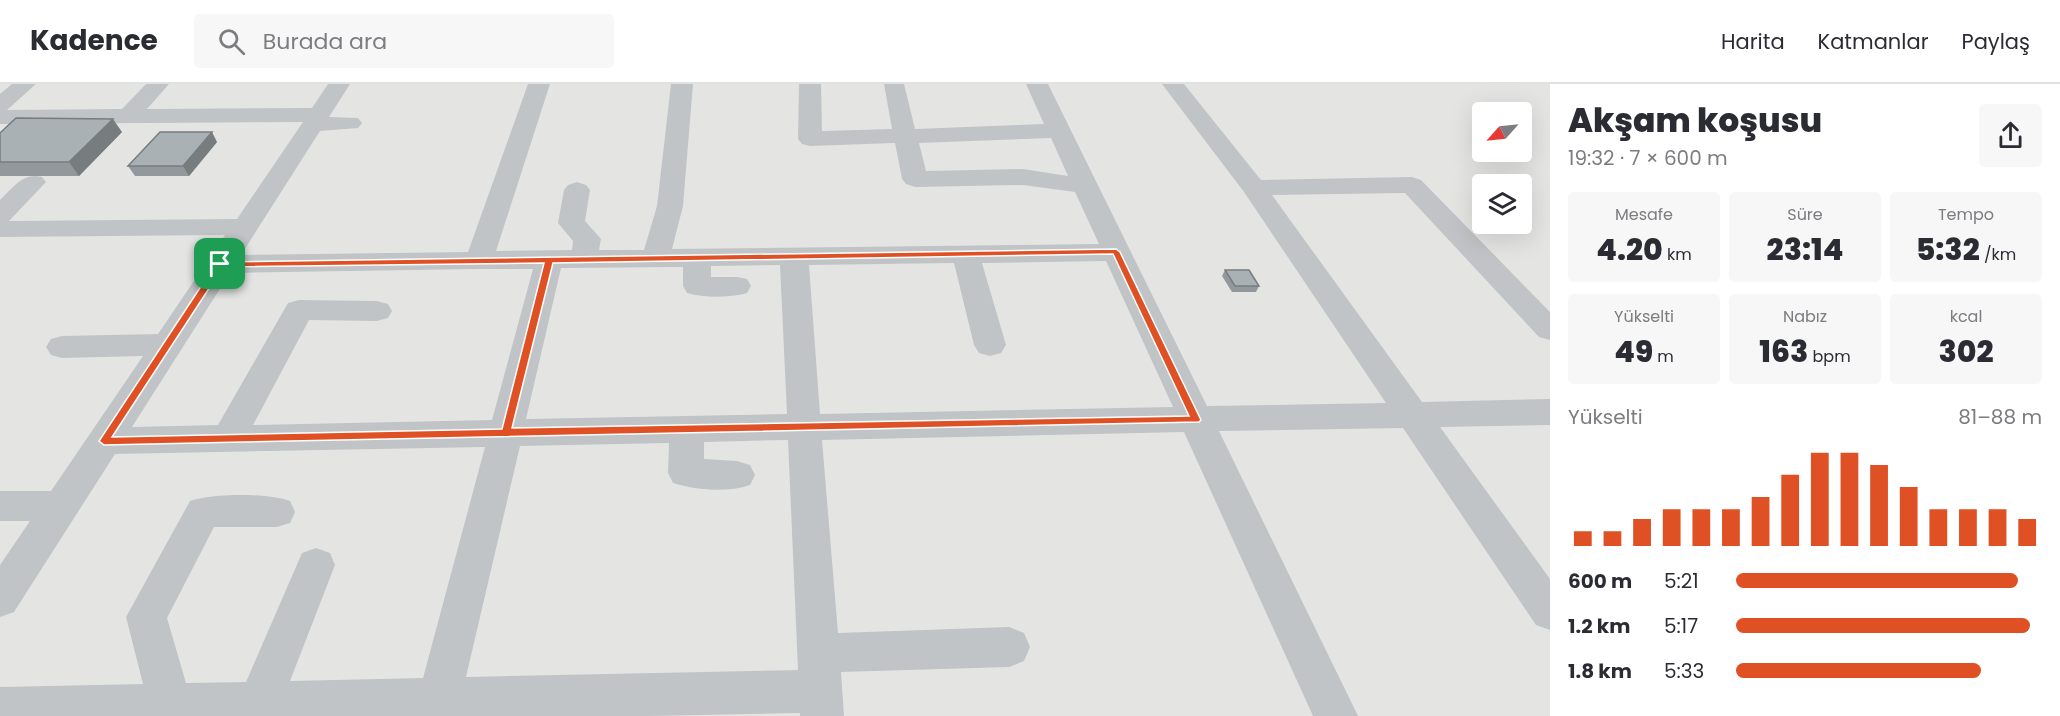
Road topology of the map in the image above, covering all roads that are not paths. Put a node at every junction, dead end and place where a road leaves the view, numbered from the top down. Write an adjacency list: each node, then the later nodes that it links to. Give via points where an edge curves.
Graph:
1 (25, 84): 10 (street)
2 (158, 84): 11 (street)
3 (339, 84): 13 (street)
4 (539, 84): 31 (street)
5 (682, 84): 27 (street, via 670,206)
6 (810, 84): 16 (street, via 810,139)
7 (1037, 84): 15 (street)
8 (1173, 84): 19 (street)
9 (894, 86): 16 (street)
10 (0, 105)
11 (128, 116): 12 (street); 13 (street)
12 (0, 117)
13 (316, 119): 14 (street); 22 (street)
14 (350, 123)
15 (1059, 131): 16 (street); 18 (street)
16 (905, 136): 18 (street, via 915,179 1023,177)
17 (33, 182): 21 (street)
18 (1085, 186): 24 (street)
19 (1254, 188): 35 (street, via 1412,185); 40 (street)
20 (577, 190): 30 (street, via 571,223 587,239)
21 (0, 214)
22 (245, 227): 23 (street); 32 (street)
23 (0, 229)
24 (1116, 252): 25 (street); 41 (street)
25 (966, 254): 26 (street); 37 (street)
26 (794, 257): 28 (street); 42 (street)
27 (655, 259): 28 (street); 30 (street)
28 (697, 259): 33 (street, via 697,286)
29 (549, 260): 30 (street); 31 (street); 44 (street)
30 (584, 260)
31 (479, 261): 32 (street)
32 (220, 264): 36 (street)
33 (737, 286)
34 (377, 311): 45 (street, via 299,310)
35 (1550, 330)
36 (168, 345): 38 (street); 46 (street)
37 (990, 345)
38 (62, 347)
39 (1550, 412): 40 (street)
40 (1413, 416): 41 (street); 53 (street)
41 (1196, 420): 42 (street); 61 (street)
42 (803, 427): 43 (street); 55 (street)
43 (687, 429): 44 (street); 47 (street, via 686,473)
44 (506, 432): 45 (street); 59 (street)
45 (228, 438): 46 (street)
46 (104, 441): 49 (street)
47 (737, 475)
48 (0, 506): 49 (street)
49 (62, 506): 52 (street)
50 (277, 512): 57 (street, via 203,512 146,617)
51 (316, 565): 56 (street)
52 (0, 599)
53 (1550, 612)
54 (1010, 647): 55 (street)
55 (820, 686): 58 (street)
56 (259, 703): 57 (street); 59 (street)
57 (170, 705): 60 (street)
58 (671, 705): 59 (street)
59 (437, 707)
60 (0, 709)
61 (1336, 716)

